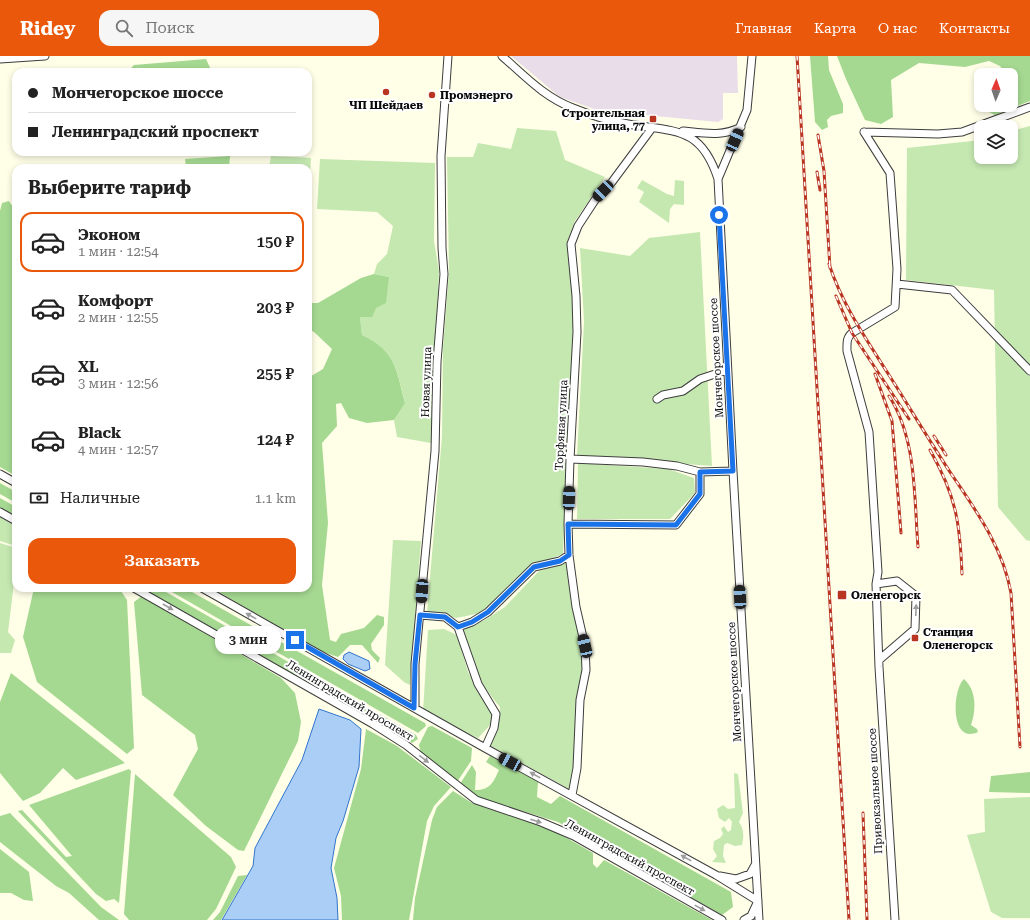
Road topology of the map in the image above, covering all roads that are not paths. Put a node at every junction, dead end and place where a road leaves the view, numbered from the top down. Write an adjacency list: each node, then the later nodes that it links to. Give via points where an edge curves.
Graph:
1 (45, 56): 5 (street)
2 (448, 56): 27 (street, Новая улица, via 441,156 444,274 437,362 435,451)
3 (502, 56): 8 (street, via 551,98 599,117)
4 (752, 56): 7 (street, via 747,110)
5 (0, 59)
6 (1030, 107): 11 (street, via 962,132 864,132 890,173)
7 (741, 127): 9 (street, via 716,134); 10 (street)
8 (652, 128): 9 (street); 15 (street, Торфяная улица, via 612,182 595,200 578,226 571,244 578,332)
9 (678, 131): 10 (street, via 704,148 713,162)
10 (718, 179): 12 (street, Мончегорское шоссе)
11 (897, 284): 13 (street, via 952,290); 24 (street, Привокзальное шоссе, via 895,307 852,333 847,340 847,351 869,432 878,572)
12 (727, 370): 14 (street, via 700,379 683,391 663,395); 16 (street, Мончегорское шоссе)
13 (1030, 371)
14 (657, 399)
15 (570, 459): 17 (street, via 643,462); 22 (street, Торфяная улица)
16 (733, 471): 17 (street); 33 (street, Мончегорское шоссе)
17 (700, 472): 22 (street, via 700,494 676,525)
18 (0, 474): 19 (street)
19 (12, 481)
20 (0, 512): 21 (street)
21 (12, 519)
22 (568, 524): 23 (street, Торфяная улица)
23 (569, 555): 28 (street, via 560,561 534,567 488,612); 32 (street, Торфяная улица, via 576,607 585,646 586,670 580,700 577,768)
24 (876, 584): 29 (street, Привокзальное шоссе); 29 (street, one-way to 24, via 915,629 916,596 897,581)
25 (141, 592): 36 (street, Ленинградский проспект, one-way to 36, via 373,724 406,745 476,800 574,836)
26 (209, 592): 30 (street, Ленинградский проспект, one-way to 26)
27 (420, 615): 28 (street, via 445,617); 30 (street, Новая улица)
28 (458, 627): 31 (street, via 478,684 496,714 494,728)
29 (879, 660): 39 (street, Привокзальное шоссе)
30 (414, 708): 31 (street, Ленинградский проспект)
31 (485, 748): 32 (street, Ленинградский проспект, one-way to 31)
32 (572, 795): 34 (street, Ленинградский проспект, one-way to 32)
33 (755, 865): 34 (street, via 750,874 736,879); 35 (street, Мончегорское шоссе)
34 (716, 875): 35 (street, Ленинградский проспект)
35 (758, 901): 37 (street, via 751,916); 38 (street, Мончегорское шоссе)
36 (723, 920)
37 (744, 920)
38 (759, 920)
39 (895, 920)

